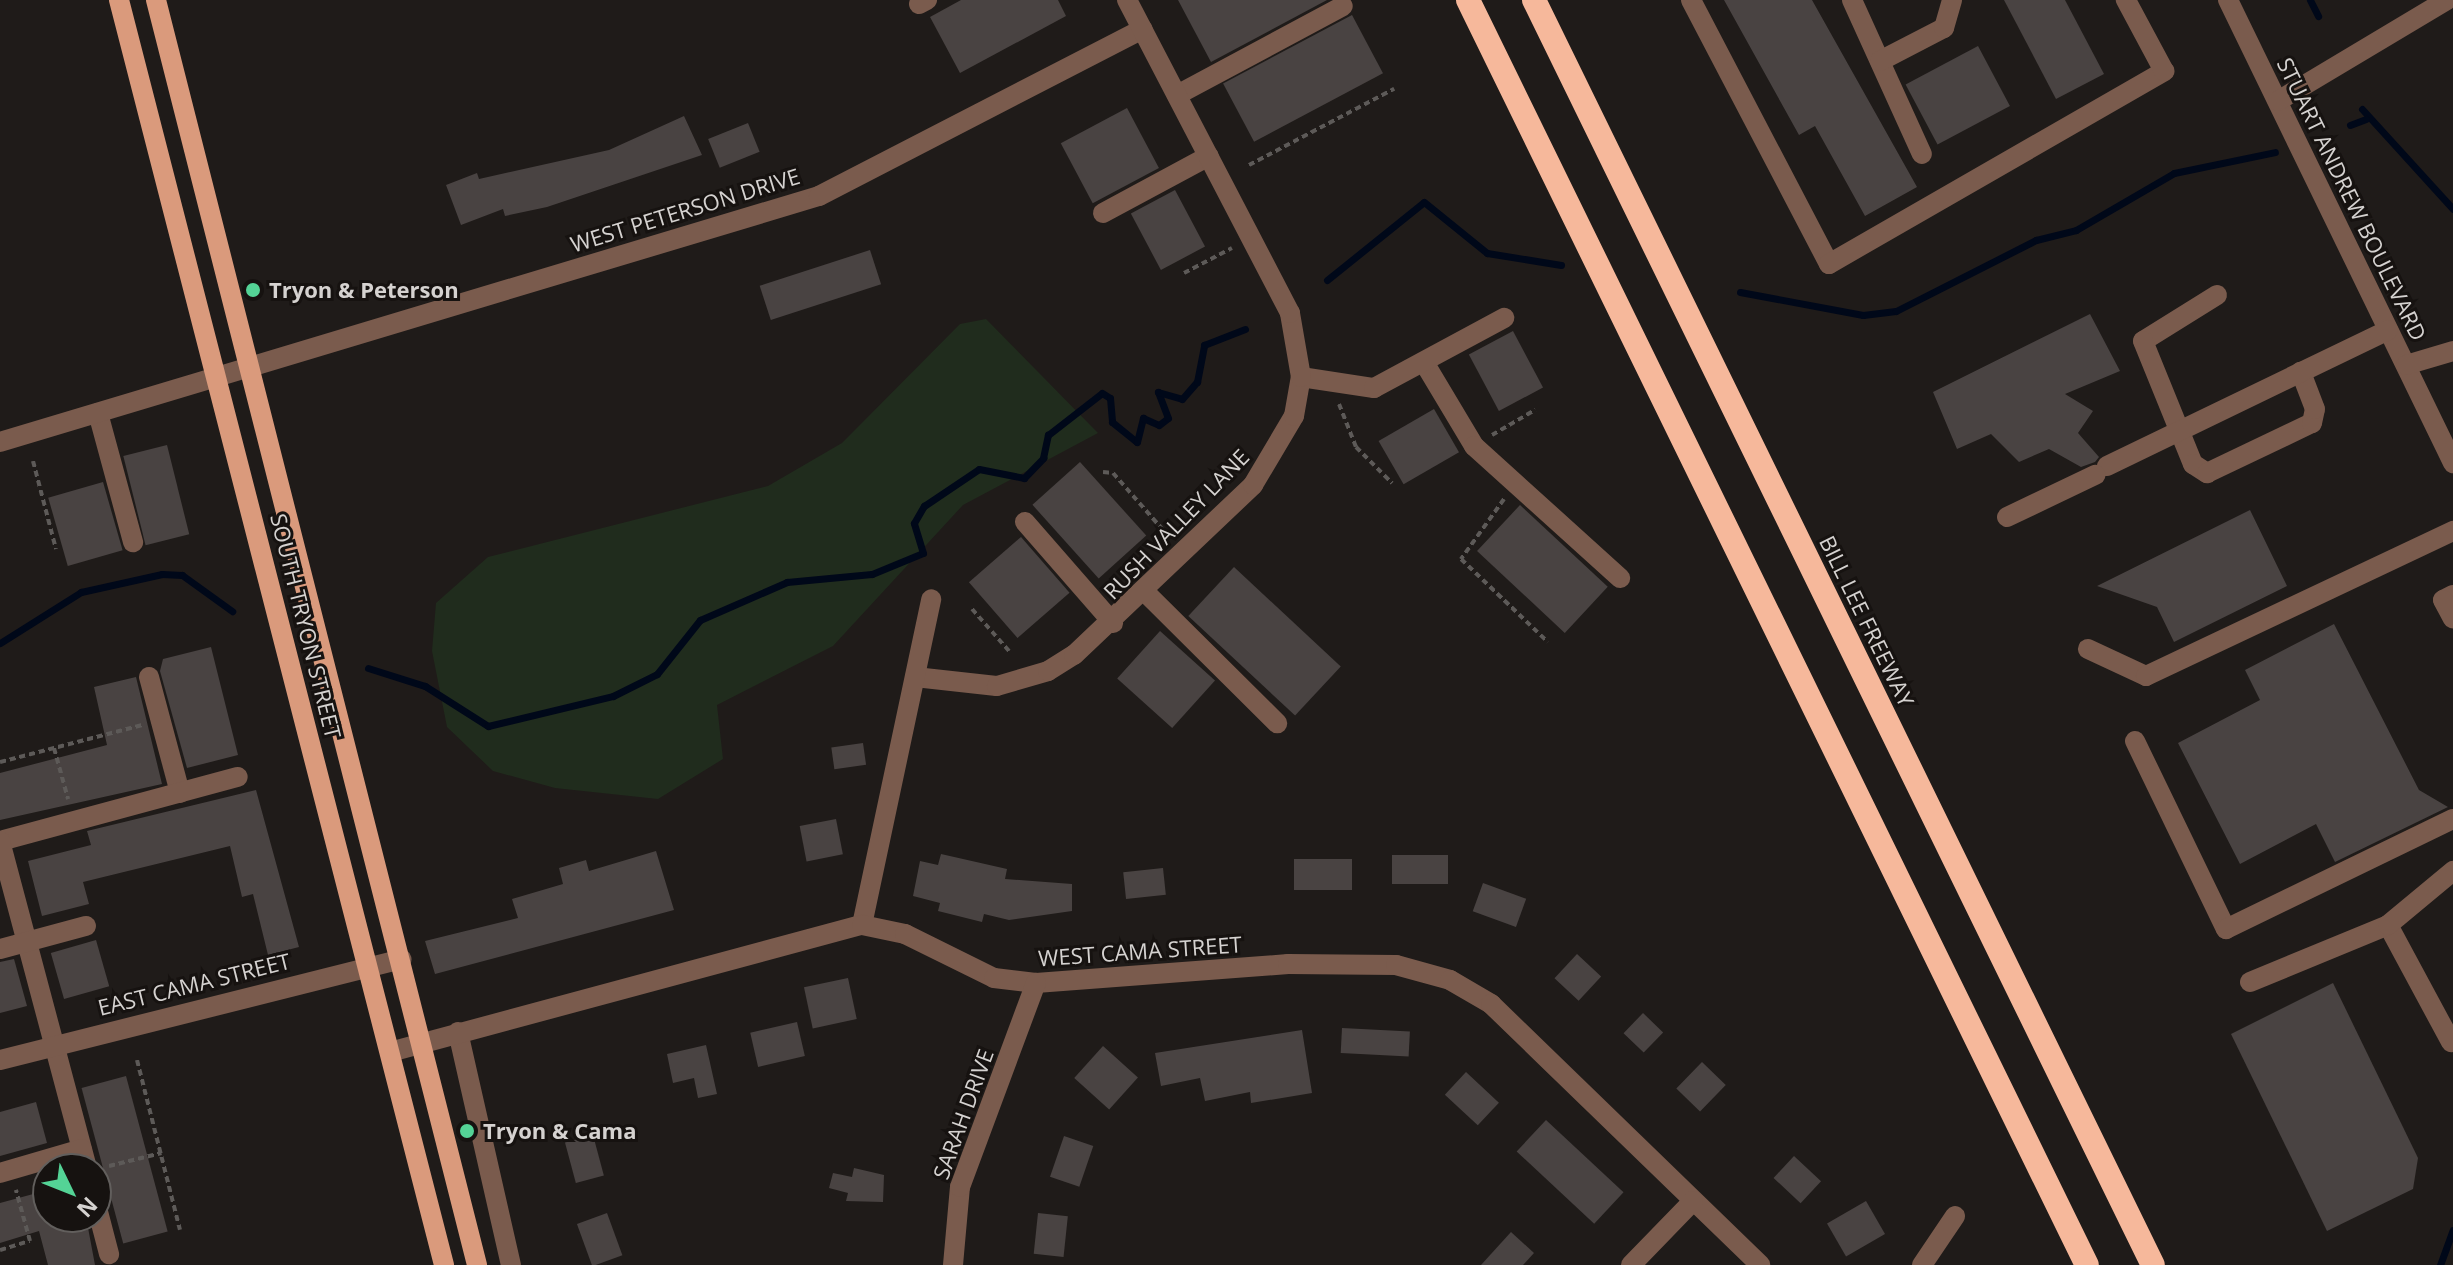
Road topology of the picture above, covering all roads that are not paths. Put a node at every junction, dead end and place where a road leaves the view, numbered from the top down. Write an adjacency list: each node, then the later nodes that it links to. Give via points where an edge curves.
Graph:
1 (119, 0): 29 (main road, SOUTH TRYON STREET)
2 (156, 0): 26 (main road, SOUTH TRYON STREET)
3 (1127, 0): 13 (street, RUSH VALLEY LANE)
4 (1468, 0): 83 (highway)
5 (1534, 0): 84 (highway, BILL LEE FREEWAY)
6 (1691, 0): 9 (street, via 1829,264 2164,71)
7 (1852, 0): 14 (street)
8 (1952, 0): 14 (street, via 1944,28)
9 (2126, 0)
10 (2228, 0): 16 (street, STUART ANDREW BOULEVARD)
11 (2447, 0): 16 (street)
12 (1343, 6): 15 (street)
13 (1142, 29): 15 (street, RUSH VALLEY LANE); 26 (street, WEST PETERSON DRIVE, via 832,191)
14 (1880, 61): 17 (street)
15 (1177, 95): 18 (street, RUSH VALLEY LANE)
16 (2278, 101): 22 (street, STUART ANDREW BOULEVARD)
17 (1922, 154)
18 (1209, 156): 19 (street); 28 (street, RUSH VALLEY LANE, via 1290,313)
19 (1103, 213)
20 (2217, 295): 31 (street, via 2143,341)
21 (1504, 318): 24 (street)
22 (2388, 330): 25 (street, STUART ANDREW BOULEVARD); 27 (street)
23 (2453, 351): 25 (street)
24 (1425, 364): 28 (street, via 1374,388); 38 (street, via 1474,446)
25 (2406, 365): 33 (street, STUART ANDREW BOULEVARD)
26 (248, 366): 29 (street, WEST PETERSON DRIVE); 59 (main road, SOUTH TRYON STREET)
27 (2301, 372): 31 (street); 31 (street, via 2315,409 2312,423 2207,473 2193,464)
28 (1301, 377): 39 (street, RUSH VALLEY LANE, via 1280,450)
29 (217, 378): 30 (street, WEST PETERSON DRIVE); 60 (main road, SOUTH TRYON STREET)
30 (98, 413): 32 (street, WEST PETERSON DRIVE); 37 (street)
31 (2179, 432): 34 (street)
32 (0, 442)
33 (2452, 460)
34 (2007, 517)
35 (1025, 522): 43 (street)
36 (2453, 531): 44 (street, via 2146,676)
37 (133, 542)
38 (1620, 578)
39 (1146, 593): 43 (street, RUSH VALLEY LANE); 47 (street)
40 (2453, 595): 42 (street, via 2443,600)
41 (931, 599): 46 (street)
42 (2453, 619)
43 (1113, 623): 46 (street, RUSH VALLEY LANE, via 1023,681 970,686)
44 (2088, 649)
45 (149, 677): 50 (street)
46 (915, 677): 54 (street)
47 (1277, 723)
48 (2135, 741): 51 (street, via 2226,929)
49 (238, 777): 50 (street)
50 (180, 793): 52 (street)
51 (2453, 819)
52 (2, 841): 57 (street)
53 (2453, 871): 55 (street)
54 (862, 925): 62 (street, WEST CAMA STREET, via 905,934 994,978); 63 (street, WEST CAMA STREET)
55 (2388, 925): 61 (street); 64 (street)
56 (86, 926): 57 (street)
57 (31, 941): 58 (street); 66 (street)
58 (0, 949)
59 (401, 959): 60 (street, EAST CAMA STREET); 65 (main road, SOUTH TRYON STREET)
60 (368, 966): 66 (street, EAST CAMA STREET); 67 (main road, SOUTH TRYON STREET)
61 (2250, 982)
62 (1036, 983): 72 (street, WEST CAMA STREET, via 1331,963 1432,974 1491,1004); 79 (street, SARAH DRIVE, via 960,1187)
63 (458, 1032): 65 (street, WEST CAMA STREET); 78 (street)
64 (2451, 1042)
65 (421, 1043): 67 (street, WEST CAMA STREET); 77 (main road, SOUTH TRYON STREET)
66 (56, 1044): 68 (street, EAST CAMA STREET); 69 (street)
67 (390, 1052): 76 (main road, SOUTH TRYON STREET)
68 (0, 1060)
69 (86, 1153)
70 (32, 1169): 71 (street)
71 (0, 1173)
72 (1693, 1201): 80 (street); 81 (street, WEST CAMA STREET)
73 (1955, 1216): 82 (street)
74 (104, 1233): 75 (street)
75 (109, 1254)
76 (444, 1265)
77 (477, 1265)
78 (511, 1265)
79 (953, 1265)
80 (1631, 1265)
81 (1760, 1265)
82 (1922, 1265)
83 (2087, 1265)
84 (2153, 1265)

